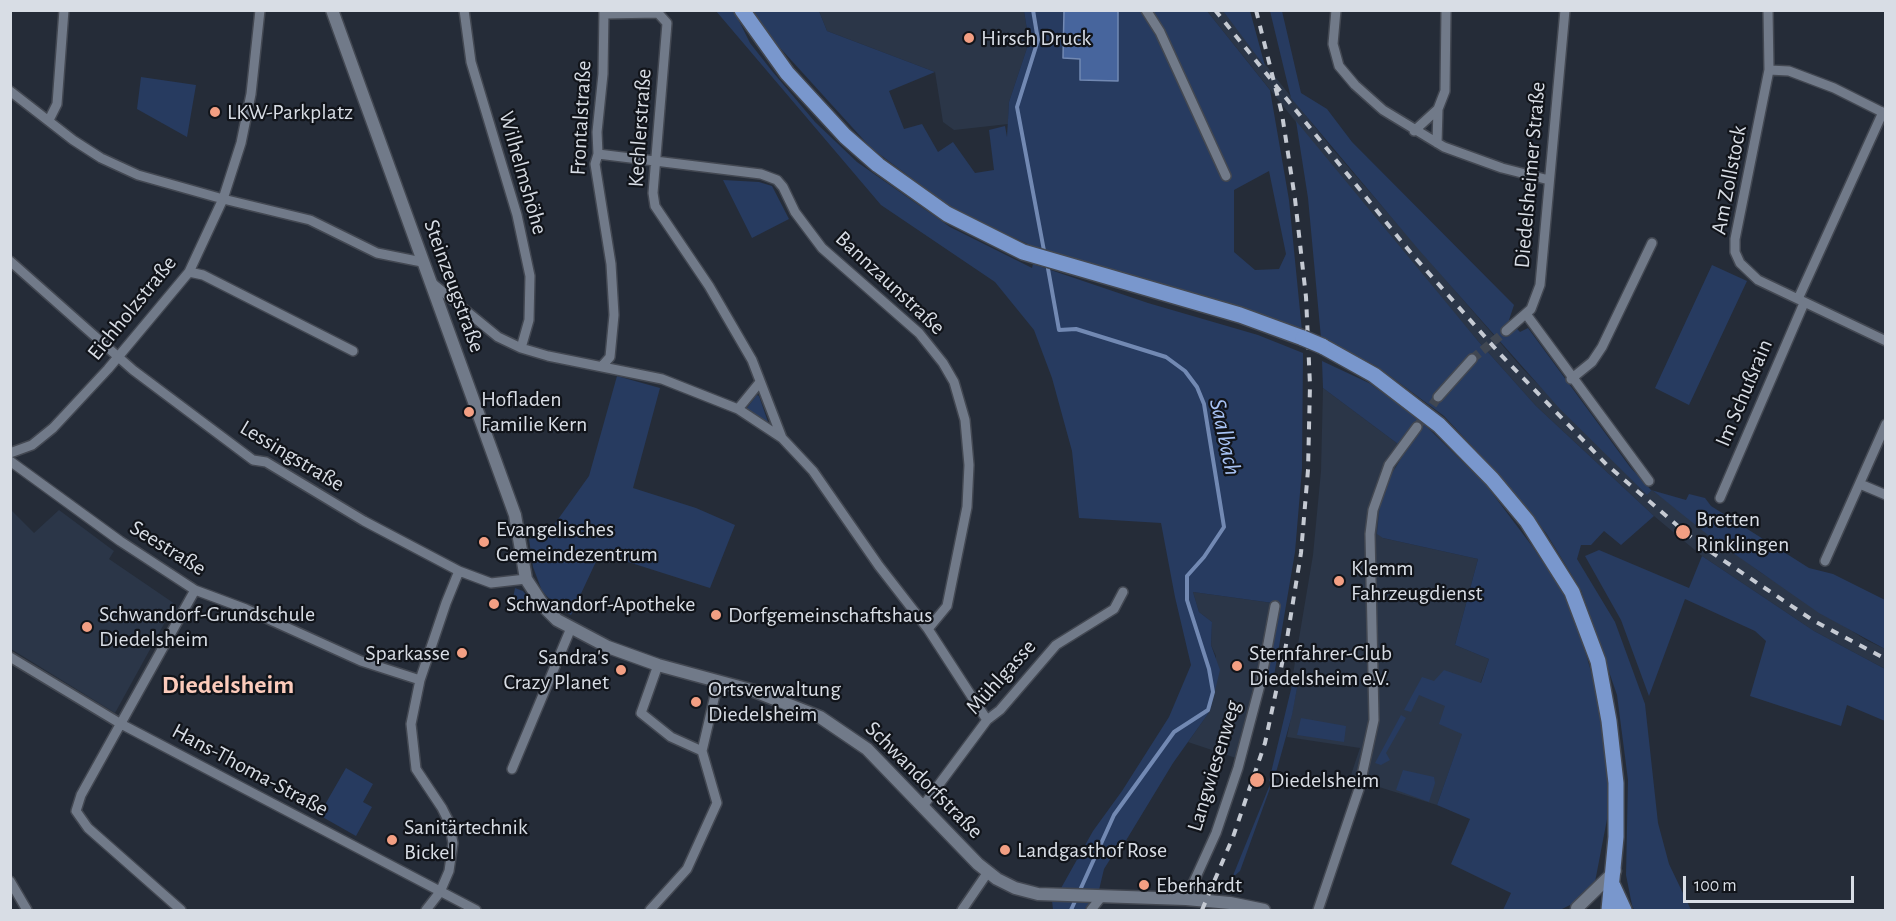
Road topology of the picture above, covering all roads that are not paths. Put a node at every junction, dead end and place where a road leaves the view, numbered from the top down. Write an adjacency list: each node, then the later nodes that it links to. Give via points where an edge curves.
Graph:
1 (64, 10): 16 (street, via 57,104)
2 (260, 10): 23 (street, Eichholzstraße, via 251,94)
3 (332, 10): 26 (street, Steinzeugstraße)
4 (464, 10): 33 (street, Wilhelmshöhe, via 471,62 517,215 530,276 529,320)
5 (742, 10): 69 (main road, bridge, via 787,73 845,136 878,165 947,213 1023,252 1240,315 1322,346 1374,375 1439,424 1520,513 1572,592 1598,661 1609,721 1616,783)
6 (1146, 10): 21 (street, via 1160,32)
7 (1336, 10): 17 (street, via 1333,44 1339,66 1367,97)
8 (1446, 10): 14 (street, via 1445,91)
9 (1565, 10): 22 (street, Diedelsheimer Straße)
10 (1768, 10): 12 (street, Am Zollstock)
11 (605, 12): 19 (street, Frontalstraße); 20 (street, Kechlerstraße, via 658,13 667,23)
12 (1769, 70): 15 (street, via 1789,71); 29 (street, Am Zollstock, via 1735,252 1740,263 1758,280)
13 (10, 92): 16 (street)
14 (1438, 109): 17 (street); 18 (street)
15 (1884, 113): 29 (street, Im Schußrain)
16 (49, 120): 23 (street, via 73,140 129,171)
17 (1414, 131): 18 (street)
18 (1437, 143): 22 (street, via 1502,168)
19 (598, 154): 20 (street, Bannzaunstraße); 37 (street, Frontalstraße, via 596,175 614,289 613,344 610,357)
20 (656, 162): 39 (street, Kechlerstraße, via 655,206 709,286 752,360); 58 (street, Bannzaunstraße, via 761,174 777,180 822,248 919,333 949,373 965,420 968,507 947,606)
21 (1226, 176)
22 (1549, 180): 30 (street, Diedelsheimer Straße, via 1540,285)
23 (223, 199): 26 (street, via 310,220 377,253); 27 (street, Eichholzstraße)
24 (1652, 243): 38 (street, via 1602,347 1592,362)
25 (10, 261): 35 (street, Lessingstraße)
26 (422, 262): 28 (street, Steinzeugstraße)
27 (189, 272): 34 (street, via 203,275); 35 (street, Eichholzstraße)
28 (430, 282): 33 (street, via 498,337); 53 (street, Steinzeugstraße, via 515,514)
29 (1801, 301): 32 (street, Am Zollstock); 50 (street, Im Schußrain)
30 (1526, 314): 31 (street, Diedelsheimer Straße); 38 (street)
31 (1506, 331)
32 (1886, 341)
33 (521, 348): 37 (street)
34 (353, 351)
35 (118, 357): 45 (street, Eichholzstraße, via 53,428 32,445); 52 (street, Lessingstraße, via 253,460 266,462 364,521)
36 (1472, 360): 40 (street)
37 (602, 366): 41 (street, via 662,379)
38 (1571, 379): 47 (street)
39 (760, 382): 41 (street); 44 (street, Kechlerstraße)
40 (1438, 397)
41 (738, 409): 44 (street)
42 (1886, 424): 48 (street)
43 (1417, 427): 82 (street, via 1389,465 1373,510 1370,534 1374,720 1359,789)
44 (782, 438): 58 (street, via 813,471)
45 (10, 453)
46 (10, 461): 54 (street, Seestraße)
47 (1649, 481)
48 (1860, 484): 49 (street); 51 (street)
49 (1886, 495)
50 (1720, 498)
51 (1825, 561)
52 (459, 571): 53 (street, Lessingstraße, via 491,583); 61 (street)
53 (526, 579): 57 (street, Schwandorfstraße, via 545,608)
54 (195, 590): 61 (street, Seestraße, via 361,661); 64 (street)
55 (1123, 592): 63 (street, Mühlgasse, via 1114,609 1056,645)
56 (1275, 606): 73 (street, Langwiesenweg, via 1261,681 1238,768 1216,833)
57 (571, 628): 60 (street, Schwandorfstraße, via 608,647); 66 (street)
58 (928, 629): 63 (street)
59 (10, 657): 64 (street, Hans-Thoma-Straße)
60 (658, 665): 62 (street, Schwandorfstraße); 65 (street, via 641,713 671,737)
61 (420, 680): 71 (street, via 411,724 413,757 449,822 453,843 449,871)
62 (718, 682): 65 (street); 67 (street, Schwandorfstraße, via 799,707 838,727 867,749)
63 (987, 720): 67 (street, Mühlgasse)
64 (121, 724): 71 (street, Hans-Thoma-Straße); 75 (street, via 76,811 88,828)
65 (702, 751): 78 (street, via 717,803 687,869)
66 (512, 769)
67 (923, 806): 68 (street, Schwandorfstraße)
68 (987, 872): 72 (street, Schwandorfstraße, via 1015,888 1057,895); 79 (street)
69 (1614, 878): 83 (street); 84 (main road); 85 (main road)
70 (10, 881): 74 (street)
71 (440, 892): 76 (street); 77 (street, Hans-Thoma-Straße)
72 (1102, 896): 73 (street, Schwandorfstraße); 80 (street)
73 (1186, 899): 81 (street, Schwandorfstraße)
74 (27, 910)
75 (181, 910)
76 (426, 910)
77 (476, 910)
78 (650, 910)
79 (962, 910)
80 (1091, 910)
81 (1256, 910)
82 (1318, 910)
83 (1578, 910)
84 (1609, 910)
85 (1624, 910)

